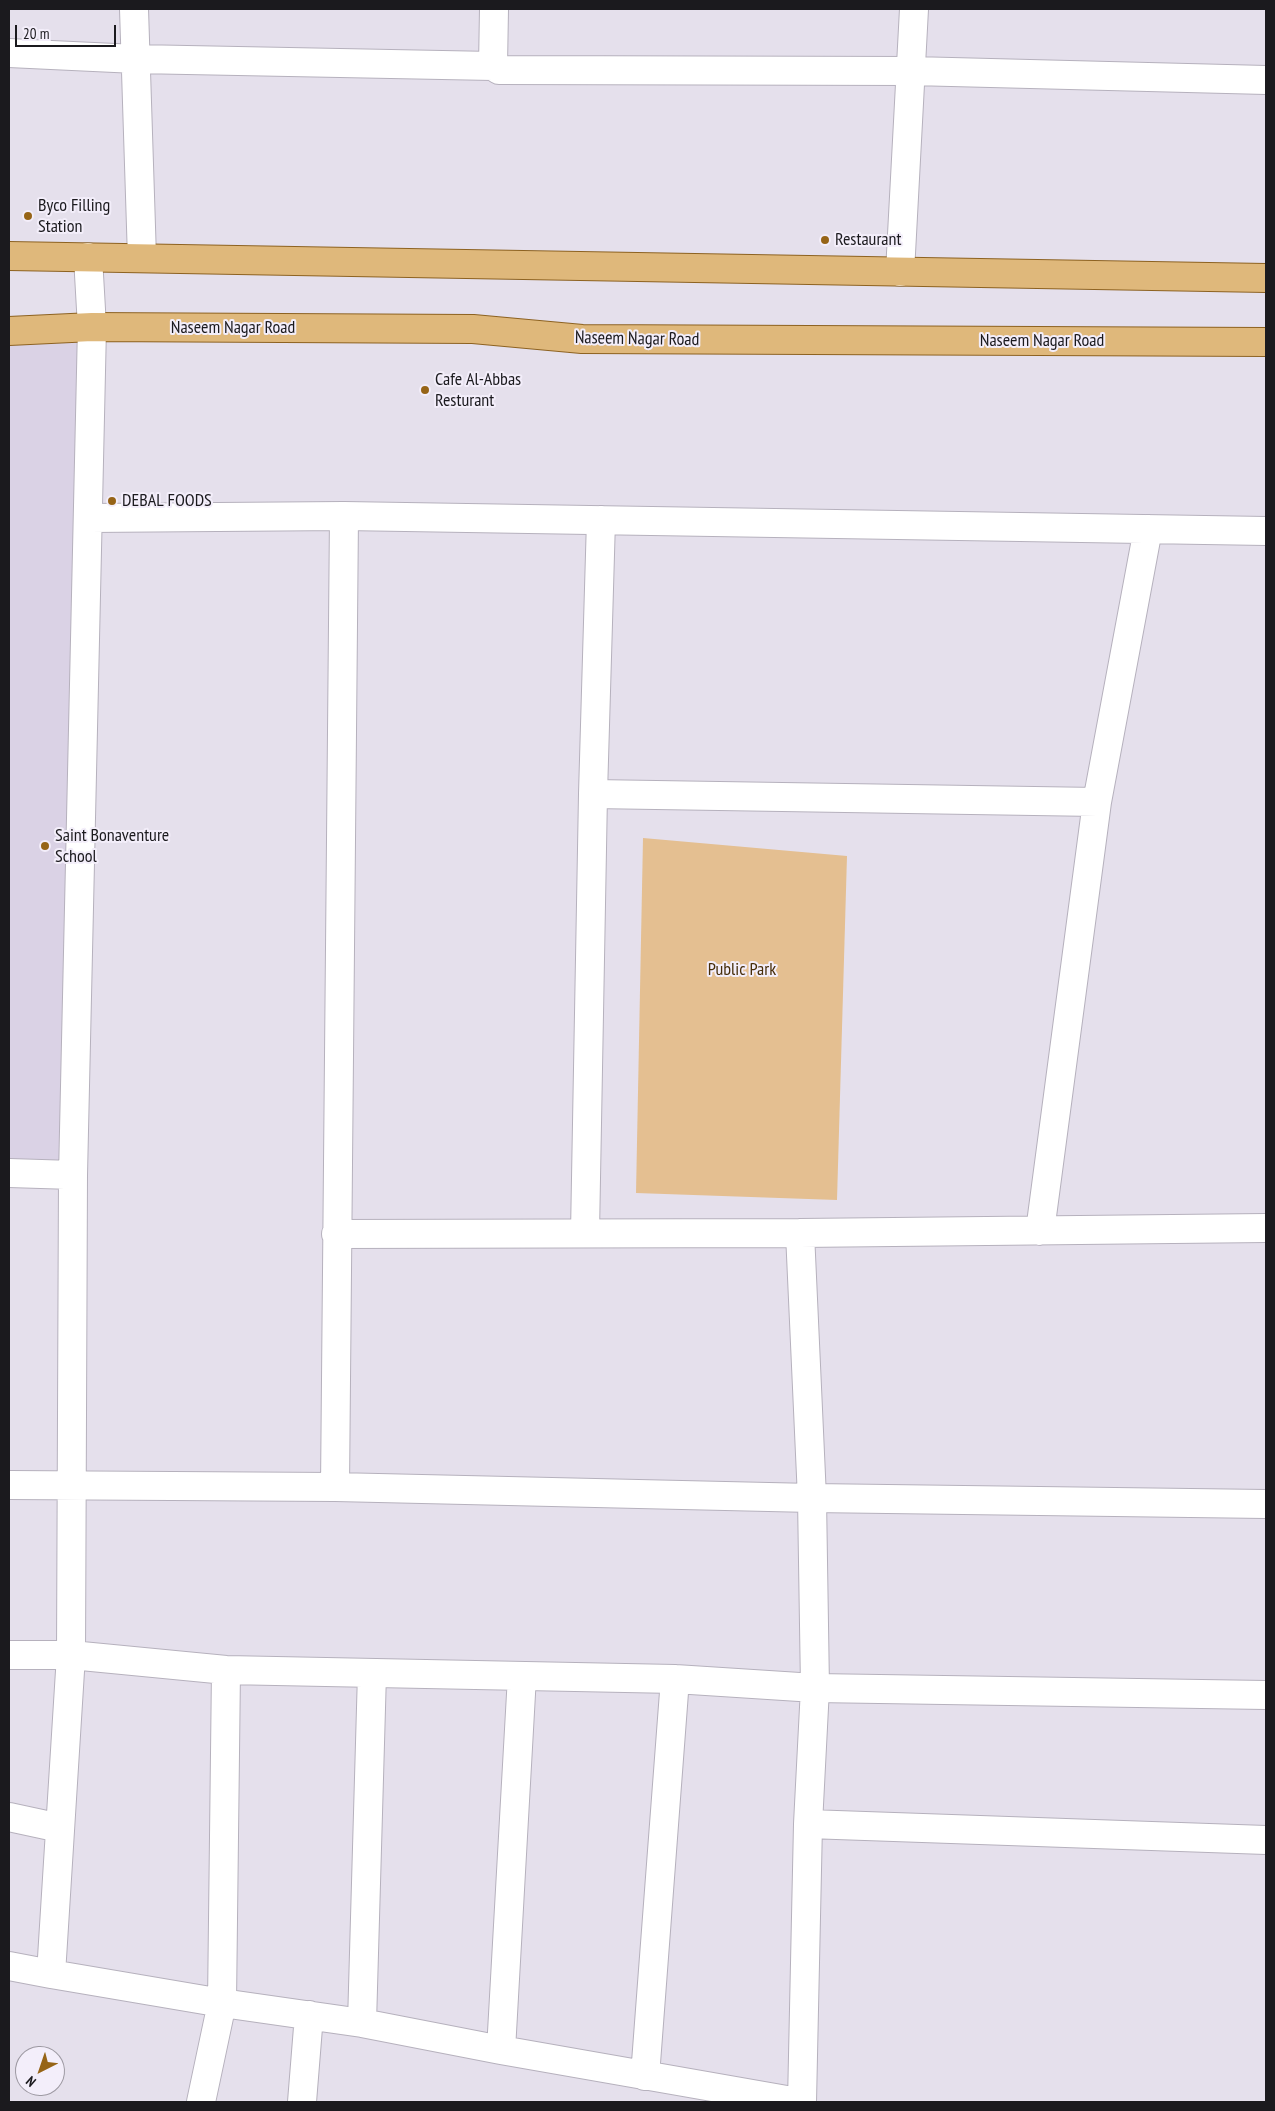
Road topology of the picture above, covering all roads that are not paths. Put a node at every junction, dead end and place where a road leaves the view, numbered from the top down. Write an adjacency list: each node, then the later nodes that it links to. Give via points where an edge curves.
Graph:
1 (134, 9): 5 (street)
2 (494, 9): 6 (street)
3 (914, 9): 7 (street)
4 (9, 53): 5 (street)
5 (136, 59): 6 (street); 11 (street)
6 (493, 66): 7 (street, via 499,70)
7 (912, 71): 8 (street); 12 (street)
8 (1266, 80)
9 (9, 256): 10 (main road)
10 (88, 257): 11 (main road); 14 (street)
11 (142, 258): 12 (main road)
12 (900, 272): 13 (main road)
13 (1266, 278)
14 (92, 327): 15 (main road, Naseem Nagar Road); 16 (main road, Naseem Nagar Road, via 473,329 582,339); 18 (street)
15 (9, 331)
16 (1266, 342)
17 (344, 516): 18 (street); 19 (street); 30 (street)
18 (90, 518): 25 (street)
19 (601, 520): 20 (street); 22 (street)
20 (1148, 529): 21 (street); 23 (street)
21 (1266, 531)
22 (593, 794): 23 (street); 28 (street)
23 (1097, 802): 27 (street)
24 (9, 1173): 25 (street)
25 (74, 1175): 32 (street)
26 (1266, 1228): 27 (street)
27 (1040, 1231): 29 (street)
28 (586, 1233): 29 (street); 30 (street)
29 (800, 1233): 34 (street)
30 (336, 1234): 33 (street)
31 (9, 1485): 32 (street)
32 (73, 1486): 33 (street); 37 (street)
33 (334, 1487): 34 (street)
34 (812, 1498): 35 (street); 42 (street)
35 (1266, 1504)
36 (9, 1656): 37 (street)
37 (71, 1656): 38 (street); 46 (street)
38 (226, 1670): 39 (street); 50 (street)
39 (372, 1673): 40 (street); 52 (street)
40 (522, 1676): 41 (street); 53 (street)
41 (675, 1679): 42 (street); 54 (street)
42 (815, 1688): 43 (street); 45 (street)
43 (1266, 1695)
44 (9, 1817): 46 (street)
45 (808, 1824): 47 (street); 58 (street)
46 (60, 1828): 49 (street)
47 (1266, 1840)
48 (9, 1966): 49 (street)
49 (51, 1974): 50 (street)
50 (222, 2003): 51 (street); 55 (street)
51 (309, 2015): 52 (street); 56 (street)
52 (362, 2023): 53 (street)
53 (501, 2050): 54 (street)
54 (645, 2076): 57 (street)
55 (200, 2102)
56 (302, 2102)
57 (798, 2102)
58 (802, 2102)

